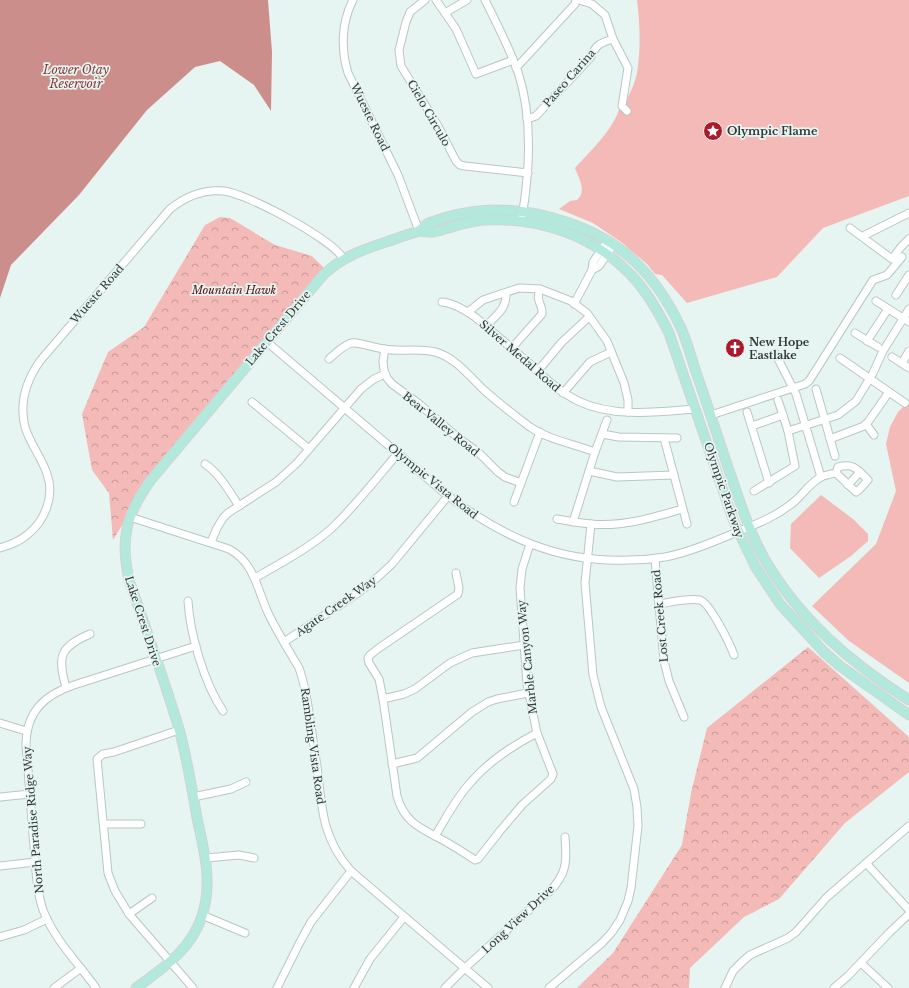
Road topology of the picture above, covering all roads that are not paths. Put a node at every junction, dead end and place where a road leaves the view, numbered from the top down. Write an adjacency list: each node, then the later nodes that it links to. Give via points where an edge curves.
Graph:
1 (353, 0): 17 (street, Wueste Road, via 345,23 343,43 348,73 398,174)
2 (425, 0): 13 (street, Cielo Circulo, via 410,12 406,22 399,50 401,66 456,161 465,166)
3 (436, 0): 7 (street)
4 (467, 0): 7 (street)
5 (485, 0): 9 (street)
6 (578, 0): 8 (street, via 592,4 605,15); 10 (street)
7 (445, 13): 9 (street, via 456,29 476,74)
8 (613, 39): 11 (street, via 628,68 622,106); 12 (street, Paseo Carina, via 600,43 590,58 536,116)
9 (513, 60): 10 (street)
10 (516, 68): 12 (street)
11 (627, 111)
12 (527, 119): 13 (street)
13 (528, 173): 15 (street)
14 (909, 213): 18 (street)
15 (522, 216): 17 (main road, Lake Crest Drive, via 480,220 432,232); 20 (main road, Lake Crest Drive, via 550,217); 21 (main road, Lake Crest Drive, via 572,234)
16 (850, 228): 18 (street)
17 (418, 231): 23 (main road, Lake Crest Drive)
18 (863, 236): 22 (street)
19 (909, 239): 22 (street, via 901,246)
20 (611, 242): 21 (street); 66 (main road, Olympic Parkway, via 639,265 662,294 681,329)
21 (604, 252): 31 (street, via 593,262 592,270); 63 (main road, Olympic Parkway, via 639,284 661,317)
22 (897, 257): 24 (street); 55 (street, via 887,275 873,280 809,381)
23 (343, 258): 40 (main road, Lake Crest Drive, via 324,274); 107 (street, Wueste Road, via 328,243 293,221 238,194 223,191 201,193 181,201 170,209 40,361 30,377 23,400 24,418 28,435 48,476 50,494 43,516 33,530 19,541)
24 (909, 262)
25 (909, 275): 28 (street)
26 (540, 289): 27 (street, via 519,288); 31 (street); 43 (street, via 538,298 542,314)
27 (506, 293): 34 (street, via 483,300); 37 (street, via 504,307)
28 (896, 295)
29 (876, 301): 32 (street)
30 (442, 302): 34 (street, Silver Medal Road)
31 (574, 304): 35 (street)
32 (888, 309): 36 (street); 39 (street)
33 (909, 309): 36 (street)
34 (468, 312): 37 (street, Silver Medal Road)
35 (589, 317): 45 (street, via 607,340); 52 (street, via 562,342)
36 (906, 320): 54 (street, via 884,351)
37 (486, 326): 43 (street, Silver Medal Road)
38 (855, 334): 39 (street)
39 (867, 341): 41 (street)
40 (267, 342): 62 (street, Olympic Vista Road); 98 (main road, Lake Crest Drive, via 150,481)
41 (878, 347)
42 (385, 349): 49 (street, via 352,342); 53 (street); 74 (street, via 429,351 446,356 485,392)
43 (511, 349): 52 (street, Silver Medal Road)
44 (909, 351): 50 (street)
45 (611, 352): 58 (street, via 590,362); 64 (street, via 624,382)
46 (775, 353): 55 (street)
47 (892, 357): 50 (street)
48 (840, 358): 54 (street)
49 (329, 359)
50 (902, 363): 51 (street)
51 (909, 368)
52 (537, 372): 58 (street, Silver Medal Road)
53 (385, 374): 62 (street, via 367,383); 91 (street, Bear Valley Road, via 396,387 479,453 498,472)
54 (870, 378): 57 (street); 69 (street, via 856,401 838,415)
55 (793, 388): 66 (street); 72 (street)
56 (816, 389): 69 (street)
57 (890, 392): 61 (street); 70 (street)
58 (563, 393): 64 (street, Silver Medal Road, via 595,407)
59 (778, 400): 67 (street)
60 (252, 402): 80 (street)
61 (905, 403)
62 (344, 408): 80 (street); 82 (street, Olympic Vista Road)
63 (695, 409): 64 (street, Silver Medal Road); 104 (main road, Olympic Parkway)
64 (628, 412)
65 (747, 412): 71 (street)
66 (711, 415): 103 (main road, Olympic Parkway)
67 (783, 415): 71 (street); 73 (street)
68 (607, 420): 75 (street)
69 (825, 420): 72 (street); 79 (street)
70 (866, 424): 76 (street); 79 (street)
71 (752, 426): 90 (street)
72 (805, 426): 73 (street); 89 (street)
73 (788, 431): 90 (street, via 796,466)
74 (540, 432): 81 (street); 91 (street)
75 (602, 434): 77 (street); 81 (street)
76 (874, 435)
77 (664, 438): 78 (street); 88 (street)
78 (677, 438)
79 (830, 439): 83 (street)
80 (309, 449): 96 (street, via 287,474)
81 (595, 452): 85 (street)
82 (398, 453): 94 (street, Olympic Vista Road); 111 (street, via 337,524 305,548)
83 (835, 456)
84 (205, 464): 96 (street, via 219,476)
85 (589, 471): 88 (street, via 617,477); 100 (street)
86 (860, 472): 87 (street, via 854,466 845,465 838,467); 92 (street); 92 (street, via 867,482 856,492)
87 (836, 473): 89 (street); 92 (street)
88 (674, 476): 97 (street)
89 (821, 477): 103 (street, Olympic Vista Road, via 783,511)
90 (769, 482): 93 (street)
91 (521, 483): 95 (street)
92 (848, 485)
93 (754, 491)
94 (448, 496): 106 (street, Olympic Vista Road, via 487,523); 115 (street, Agate Creek Way, via 392,564 378,577 358,594)
95 (514, 502)
96 (238, 506): 105 (street, via 223,518)
97 (682, 509): 101 (street, via 636,522); 102 (street)
98 (130, 517): 105 (street, Rambling Vista Road); 119 (main road, Lake Crest Drive, via 126,532 125,556 129,580)
99 (557, 519): 100 (street)
100 (573, 522): 101 (street)
101 (591, 524): 108 (street)
102 (687, 524)
103 (749, 528): 104 (street, Olympic Vista Road); 123 (main road, Olympic Parkway, via 765,559 791,598 812,622 850,658)
104 (738, 532): 109 (street, Olympic Vista Road, via 698,548); 125 (main road, Olympic Parkway, via 755,566 780,604 804,631 840,666)
105 (211, 542): 111 (street, Rambling Vista Road, via 240,556)
106 (530, 544): 108 (street, Olympic Vista Road); 116 (street, Marble Canyon Way, via 524,558 520,588)
107 (0, 548)
108 (587, 559): 109 (street, Olympic Vista Road); 168 (street, via 585,583 595,687 634,789 638,826 631,888 620,920 602,943)
109 (655, 559): 113 (street, Lost Creek Road)
110 (456, 573): 122 (street, via 458,594 368,658 379,679)
111 (256, 578): 115 (street, Rambling Vista Road, via 267,610)
112 (188, 601): 117 (street)
113 (659, 604): 118 (street, via 701,600 722,630); 126 (street, Lost Creek Road, via 666,671)
114 (90, 634): 120 (street, via 74,641 64,652 61,663)
115 (284, 642): 146 (street, Rambling Vista Road, via 299,668 305,688 325,825 332,844)
116 (524, 645): 121 (street, Marble Canyon Way); 122 (street, via 472,653 450,663 415,689)
117 (196, 646): 119 (street); 124 (street, via 212,693)
118 (734, 655)
119 (156, 659): 120 (street); 128 (main road, Lake Crest Drive)
120 (66, 688): 129 (street, via 42,702)
121 (528, 693): 130 (street, Marble Canyon Way); 131 (street, via 488,702 472,712 417,758)
122 (383, 699): 131 (street)
123 (909, 700)
124 (223, 712)
125 (909, 715)
126 (684, 717)
127 (0, 723): 129 (street)
128 (179, 730): 135 (main road, Lake Crest Drive); 136 (street, via 103,754 97,759)
129 (26, 731): 133 (street, North Paradise Ridge Way)
130 (537, 733): 139 (street, via 506,751 474,779); 139 (street, Marble Canyon Way, via 552,771 551,779 519,809 478,859 475,860)
131 (392, 764): 139 (street, via 396,796 405,815)
132 (246, 782): 135 (street, via 231,789)
133 (30, 794): 134 (street); 143 (street, North Paradise Ridge Way)
134 (0, 797)
135 (193, 797): 141 (main road, Lake Crest Drive)
136 (104, 824): 137 (street); 149 (street, via 109,876)
137 (141, 824)
138 (909, 826): 144 (street)
139 (435, 836)
140 (565, 837): 159 (street, Long View Drive, via 566,863 560,880)
141 (206, 858): 142 (street, via 239,855); 151 (main road, Lake Crest Drive, via 208,881)
142 (254, 858)
143 (35, 862): 145 (street); 153 (street, North Paradise Ridge Way, via 38,890)
144 (866, 863): 148 (street); 169 (street, via 827,897 796,932 743,961 733,971)
145 (0, 866)
146 (351, 871): 152 (street, Rambling Vista Road); 164 (street, via 311,922)
147 (152, 898): 149 (street)
148 (909, 910)
149 (129, 914): 156 (street)
150 (909, 914): 157 (street)
151 (202, 916): 154 (street); 156 (main road, Lake Crest Drive, via 189,943)
152 (404, 917): 159 (street, Rambling Vista Road); 165 (street, via 370,959)
153 (47, 919): 155 (street, via 24,930); 158 (street, North Paradise Ridge Way)
154 (245, 933)
155 (0, 937)
156 (170, 962): 162 (main road, Lake Crest Drive); 163 (street)
157 (861, 963): 170 (street); 171 (street)
158 (81, 968): 160 (street); 161 (street, North Paradise Ridge Way)
159 (465, 968): 166 (street, Long View Drive); 167 (street, Rambling Vista Road)
160 (54, 988)
161 (96, 988)
162 (136, 988)
163 (193, 988)
164 (277, 988)
165 (354, 988)
166 (445, 988)
167 (488, 988)
168 (549, 988)
169 (725, 988)
170 (834, 988)
171 (888, 988)

